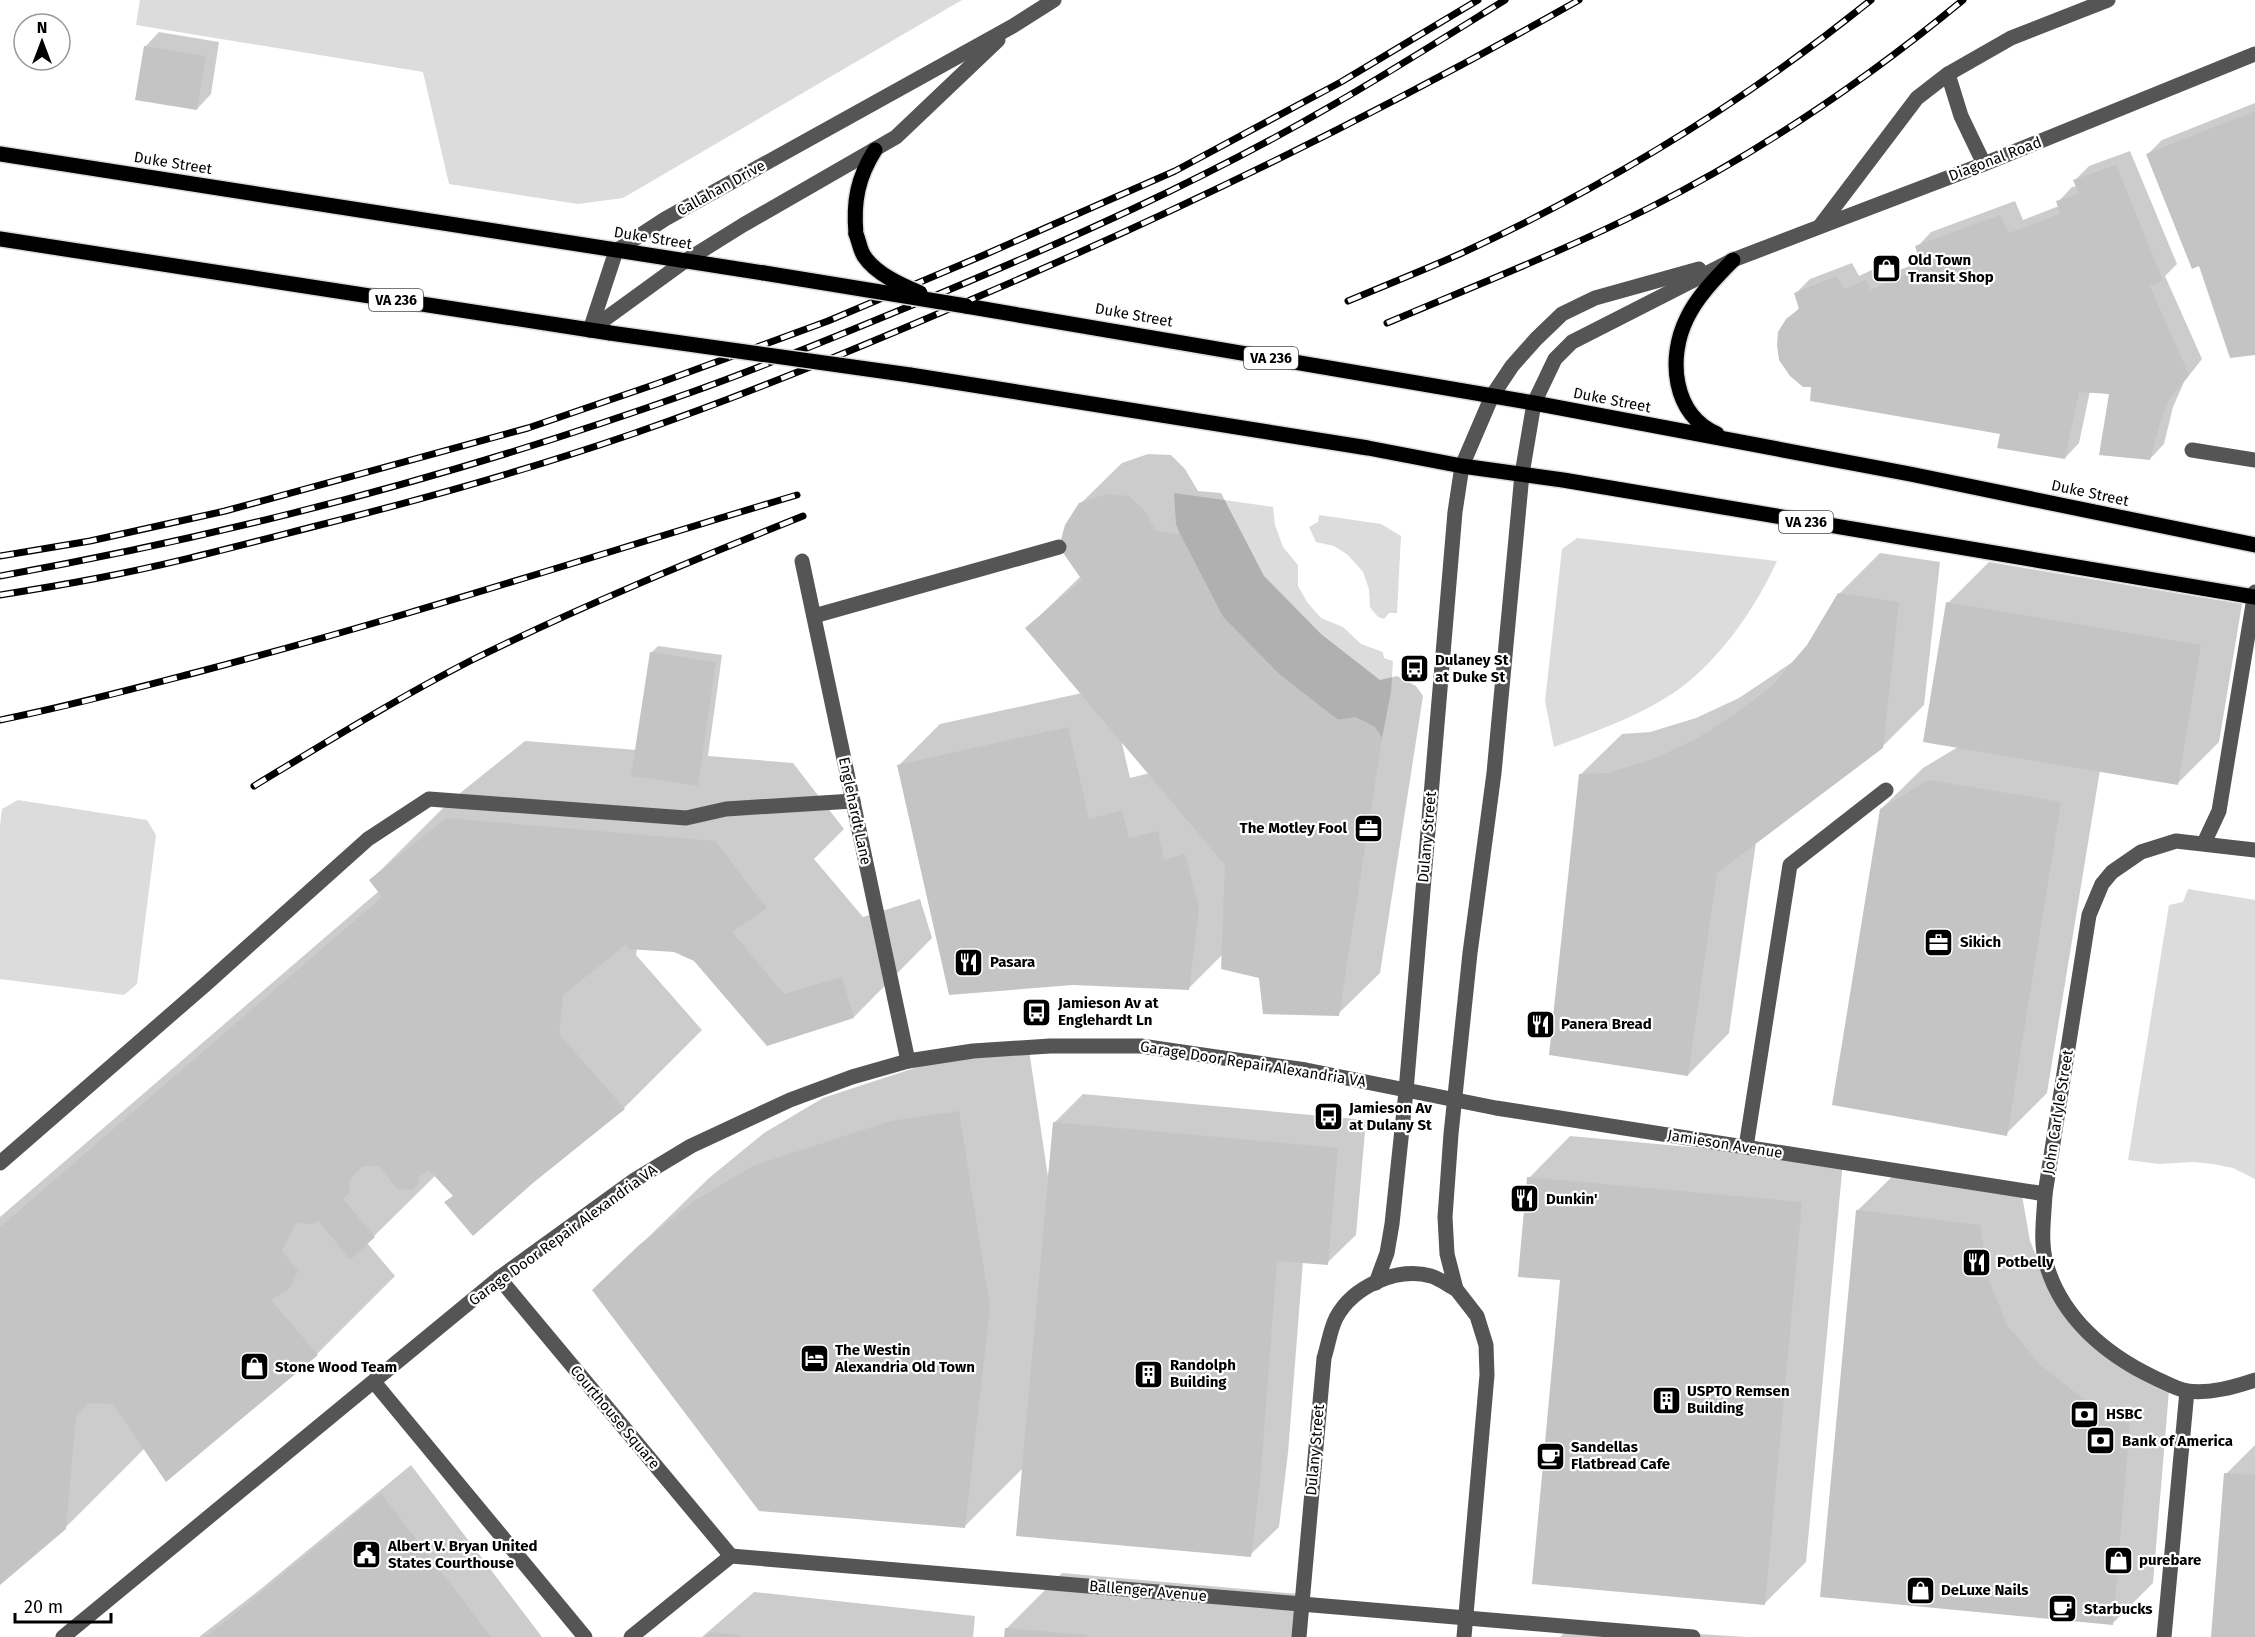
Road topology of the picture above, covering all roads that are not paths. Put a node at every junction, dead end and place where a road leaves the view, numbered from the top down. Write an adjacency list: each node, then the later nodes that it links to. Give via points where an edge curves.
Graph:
1 (1054, 0): 3 (street, Callahan Drive)
2 (2108, 0): 5 (street, via 2011,38)
3 (1013, 26): 6 (street, Callahan Drive, via 896,137); 11 (street, Callahan Drive)
4 (2255, 54): 8 (street, Diagonal Road)
5 (1948, 74): 8 (street, via 1961,116); 9 (street, via 1917,98)
6 (875, 150): 13 (street, Callahan Drive); 14 (main road, bridge, via 856,190 856,234 864,256 887,277 924,295)
7 (0, 154): 11 (main road, Duke Street / VA 236)
8 (1984, 164): 9 (street, Diagonal Road)
9 (1820, 226): 12 (street, Diagonal Road)
10 (0, 239): 15 (main road, VA 236)
11 (616, 250): 13 (main road, Duke Street / VA 236); 15 (street)
12 (1733, 260): 16 (street, Diagonal Road, via 1595,298 1562,314 1512,366); 17 (street, Diagonal Road, via 1572,342 1555,359); 18 (main road, via 1698,299 1686,320 1677,360 1679,394 1689,414 1706,429)
13 (685, 261): 14 (main road, Duke Street / VA 236, bridge); 15 (street, Callahan Drive)
14 (966, 306): 16 (main road, Duke Street / VA 236)
15 (590, 330): 21 (main road, VA 236, bridge, via 910,375)
16 (1492, 396): 17 (main road, Duke Street / VA 236); 21 (street, Dulany Street)
17 (1534, 403): 18 (main road, Duke Street / VA 236); 22 (street, Diagonal Road)
18 (1731, 440): 23 (main road, Duke Street / VA 236)
19 (2192, 450): 20 (street)
20 (2255, 460)
21 (1462, 466): 22 (main road, VA 236); 33 (street, Dulany Street)
22 (1522, 474): 26 (main road, VA 236); 34 (street, Dulany Street, via 1494,773)
23 (2255, 545)
24 (1059, 547): 27 (street)
25 (802, 561): 27 (street, Englehardt Lane)
26 (2255, 595): 30 (street, via 2219,811)
27 (814, 616): 29 (street, Englehardt Lane)
28 (1886, 790): 35 (street, via 1791,865)
29 (853, 801): 32 (street, Englehardt Lane); 36 (street, via 726,809 686,818 429,799 368,839)
30 (2204, 843): 31 (street, John Carlyle Street); 37 (street, John Carlyle Street, via 2176,841 2141,852 2102,884 2089,915)
31 (2255, 850)
32 (908, 1061): 33 (street, Garage Door Repair Alexandria VA, via 973,1051 1050,1046 1141,1046 1306,1070); 38 (street, Garage Door Repair Alexandria VA, via 790,1100 692,1146 633,1181)
33 (1406, 1091): 34 (street, Jamieson Avenue); 39 (street, Dulany Street, via 1392,1224)
34 (1454, 1101): 35 (street, Jamieson Avenue); 40 (street, Dulany Street, via 1445,1217 1447,1254)
35 (1746, 1147): 37 (street, Jamieson Avenue)
36 (0, 1163)
37 (2045, 1194): 43 (street, John Carlyle Street, via 2046,1262 2054,1285 2078,1323 2119,1357)
38 (499, 1278): 42 (street, Garage Door Repair Alexandria VA); 44 (street, Courthouse Square)
39 (1376, 1283): 40 (street, Dulany Street, via 1389,1276 1412,1274 1433,1277); 45 (street, Dulany Street, via 1359,1292 1337,1317 1323,1358)
40 (1456, 1289): 46 (street, Dulany Street, via 1477,1316 1486,1345 1487,1375)
41 (2255, 1380): 43 (street, John Carlyle Street, via 2221,1389)
42 (374, 1382): 47 (street, Garage Door Repair Alexandria VA); 48 (street)
43 (2187, 1391): 53 (street)
44 (731, 1557): 45 (street, Ballenger Avenue); 49 (street)
45 (1302, 1603): 46 (street, Ballenger Avenue); 50 (street, Dulany Street)
46 (1465, 1617): 51 (street, Dulany Street); 52 (street, Ballenger Avenue)
47 (63, 1637)
48 (585, 1637)
49 (631, 1637)
50 (1299, 1637)
51 (1464, 1637)
52 (1693, 1637)
53 (2164, 1637)

